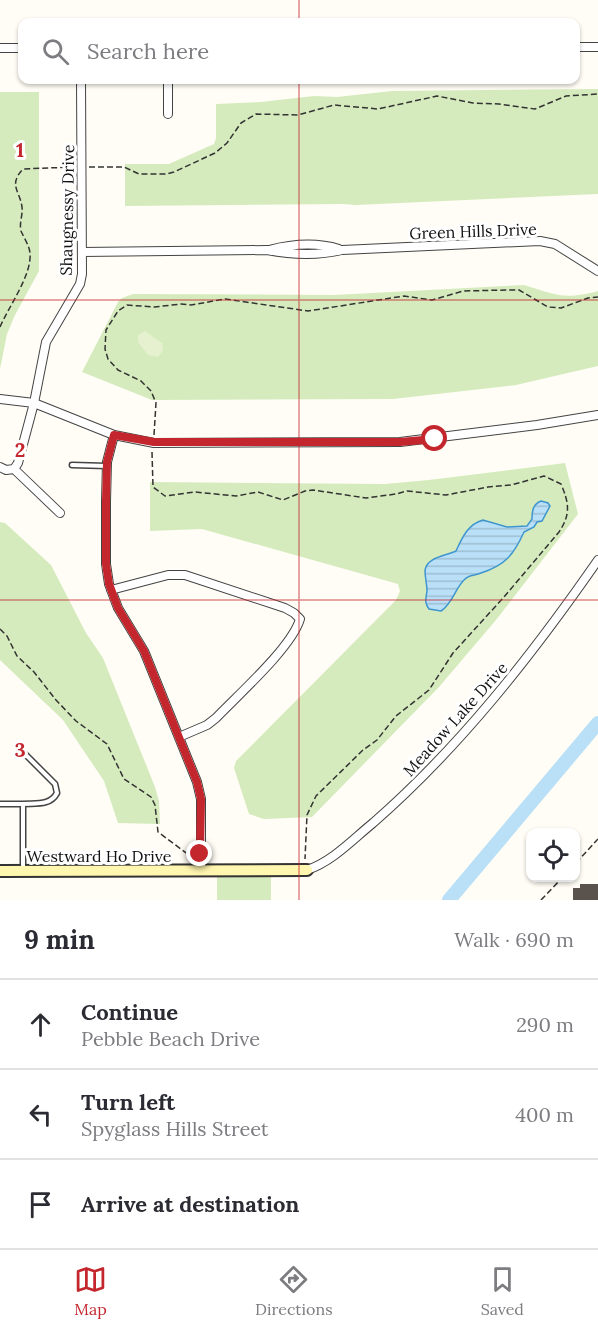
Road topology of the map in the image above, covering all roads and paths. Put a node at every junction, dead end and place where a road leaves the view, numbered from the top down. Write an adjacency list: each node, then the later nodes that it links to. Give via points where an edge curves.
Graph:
1 (580, 47): 2 (street)
2 (598, 47)
3 (0, 48): 4 (street)
4 (18, 48)
5 (81, 84): 9 (street, Shaugnessy Drive)
6 (168, 84): 8 (street)
7 (598, 94): 9 (path, via 566,96 535,109 437,96 378,109 334,105 298,115 256,114 241,123 215,153 174,172 139,174 124,167)
8 (168, 114)
9 (82, 167): 10 (street, Shaugnessy Drive); 13 (path, via 31,167 19,173 15,192 22,204 21,230 30,249 30,261)
10 (82, 252): 11 (street, Green Hills Drive, via 267,250 324,254 540,241 555,244); 15 (street, Shaugnessy Drive, via 80,284 46,342)
11 (598, 271)
12 (598, 297): 18 (path, via 561,308 548,307 519,290 463,291 432,300 404,296 308,311 225,299 191,305 127,305 118,311 106,330 105,350 118,370 152,391 156,403)
13 (0, 327)
14 (0, 399): 15 (street)
15 (34, 403): 17 (street); 22 (street, Shaugnessy Drive)
16 (598, 415): 18 (street, via 400,442)
17 (114, 435): 18 (street); 20 (street)
18 (153, 442): 33 (path, via 153,487 165,496 195,492 236,496 258,492 283,500 313,490 366,498 407,491 446,495 544,476 561,484 566,495 569,513 559,532 453,652 429,690 396,716 377,740 316,796 307,815)
19 (72, 465): 20 (lane)
20 (107, 466): 25 (street, via 106,564)
21 (0, 467): 22 (street)
22 (14, 469): 23 (street)
23 (60, 513)
24 (598, 560): 33 (street, Meadow Lake Drive, via 500,692 408,792 322,865)
25 (111, 590): 27 (street, via 144,651); 27 (street, via 168,575 185,575 285,608 300,619 293,634 216,718)
26 (0, 629): 34 (path, via 17,656 56,700 107,744 124,779 151,797 158,832)
27 (179, 737): 34 (street, via 201,799)
28 (20, 749): 30 (lane, via 55,784 57,793 47,802)
29 (0, 804): 30 (lane)
30 (23, 804): 36 (lane)
31 (598, 839): 32 (path)
32 (580, 859)
33 (306, 865): 34 (street, Westward Ho Drive)
34 (200, 867): 36 (street, Westward Ho Drive)
35 (0, 871): 36 (street, Westward Ho Drive)
36 (23, 871)
37 (558, 882): 38 (path)
38 (541, 900)

